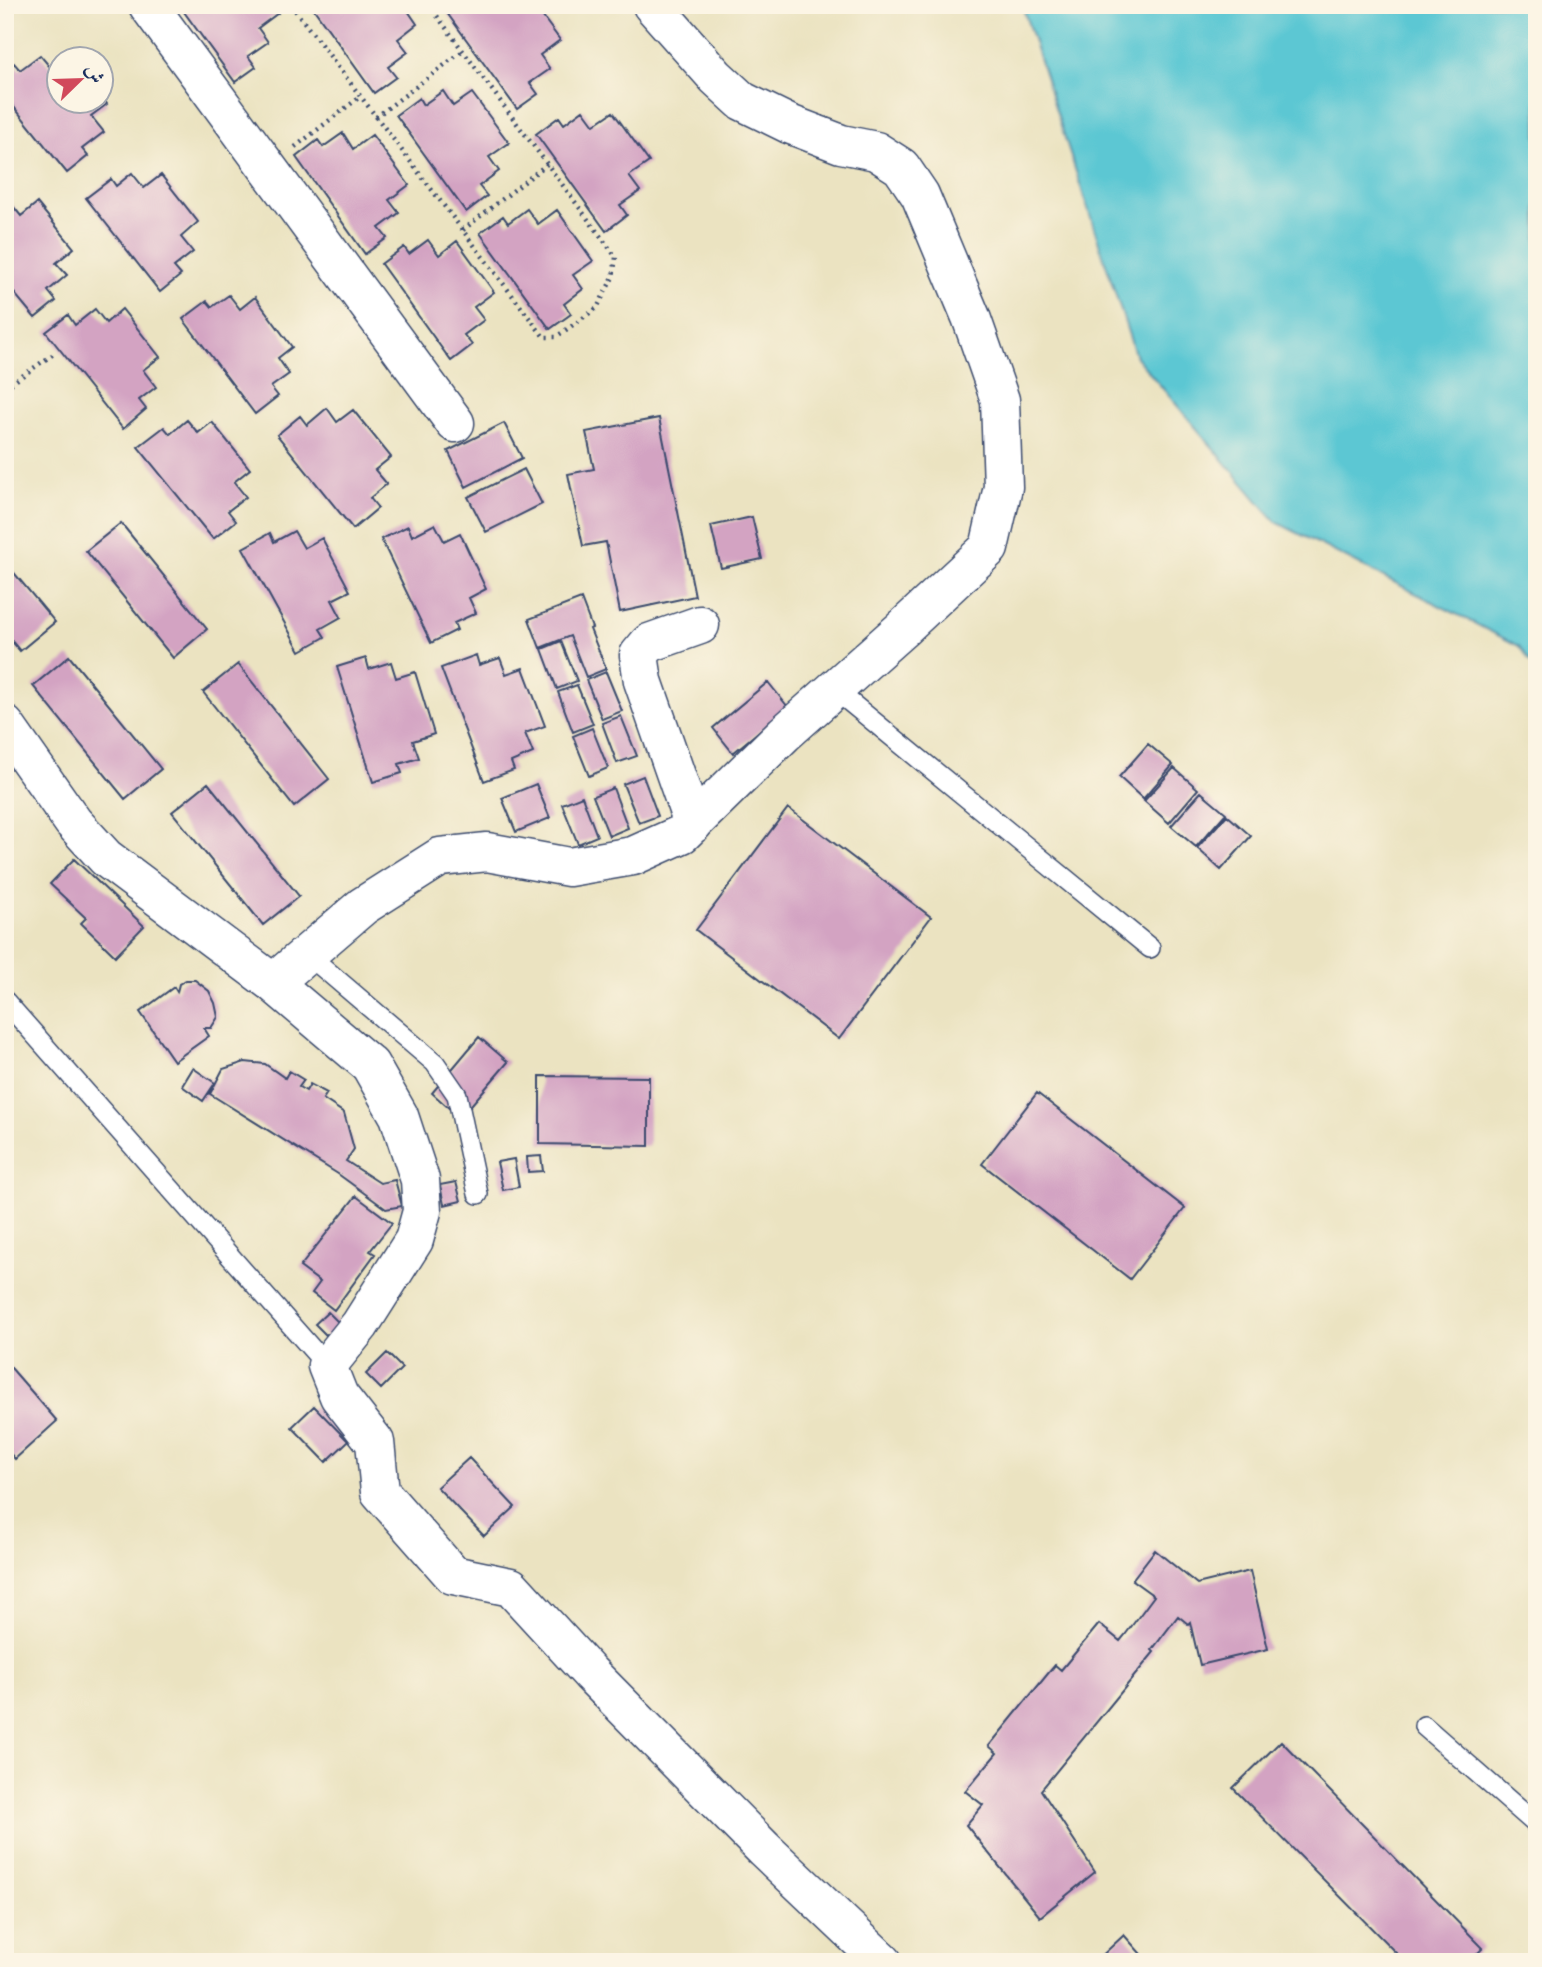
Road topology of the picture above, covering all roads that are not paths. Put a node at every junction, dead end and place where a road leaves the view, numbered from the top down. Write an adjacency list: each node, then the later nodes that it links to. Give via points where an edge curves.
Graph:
1 (148, 5): 3 (street)
2 (652, 5): 5 (street, via 742,101 841,144 876,151 901,167 920,195 1000,400 1003,487 989,548)
3 (455, 423)
4 (700, 625): 7 (street, via 649,643 639,655 643,681)
5 (834, 689): 7 (street); 8 (lane)
6 (5, 725): 10 (street, via 73,822 106,858)
7 (693, 824): 9 (street, via 682,834 633,856 569,867 487,852 440,857 363,906)
8 (1150, 948)
9 (307, 954): 10 (street); 12 (lane, via 435,1063 457,1095)
10 (272, 983): 13 (street, via 370,1065 399,1116 420,1180 422,1211 414,1240 360,1325)
11 (5, 1001): 13 (lane)
12 (478, 1194)
13 (327, 1366): 16 (street, via 339,1396 375,1442 380,1492 453,1576 511,1587 754,1840)
14 (1424, 1726): 15 (lane)
15 (1537, 1825)
16 (883, 1962)

